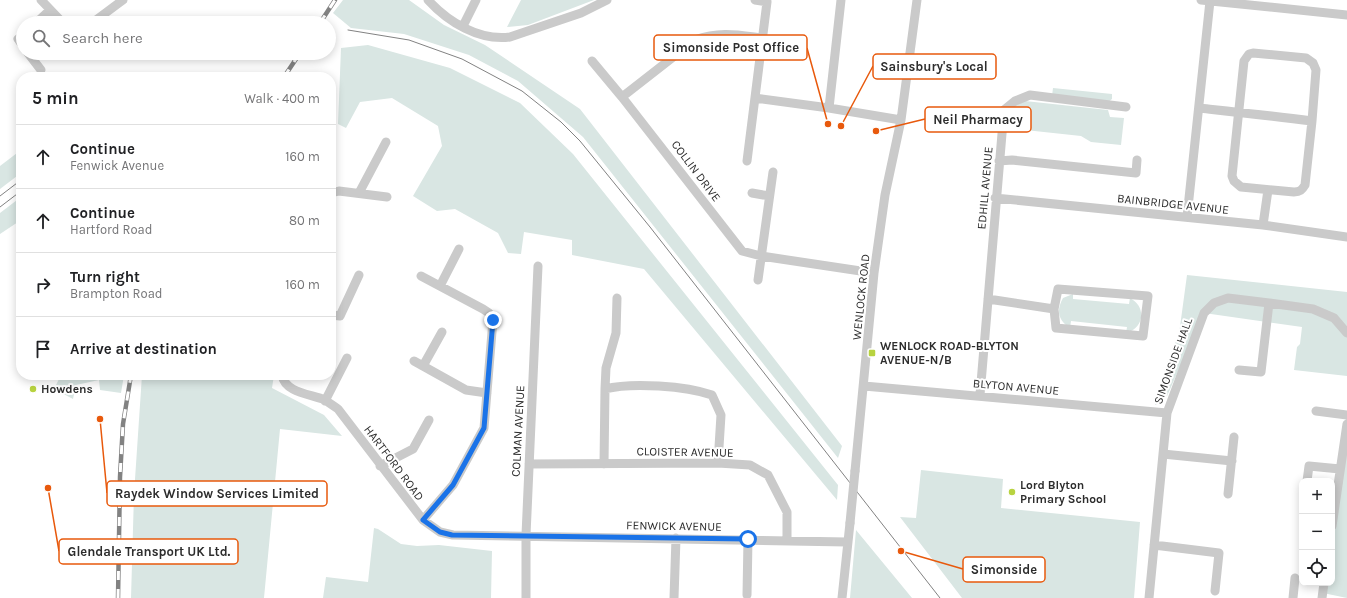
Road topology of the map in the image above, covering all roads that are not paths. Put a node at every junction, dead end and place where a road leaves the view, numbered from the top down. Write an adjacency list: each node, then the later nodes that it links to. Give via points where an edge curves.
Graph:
1 (41, 0): 10 (street)
2 (123, 0): 14 (street)
3 (428, 0): 15 (street, via 440,13)
4 (476, 0): 15 (street)
5 (607, 0): 15 (street, via 581,13 510,37 481,35)
6 (755, 0): 16 (street, via 767,2)
7 (841, 0): 22 (street)
8 (917, 0): 26 (street, WENLOCK ROAD)
9 (1205, 0): 11 (street); 24 (street)
10 (50, 10): 12 (street); 13 (street)
11 (1347, 15)
12 (44, 16)
13 (56, 16)
14 (101, 16)
15 (463, 26)
16 (763, 38): 20 (street, via 726,33 695,40); 21 (street)
17 (33, 60): 19 (street)
18 (592, 61): 20 (street, COLLIN DRIVE)
19 (41, 70)
20 (622, 97): 44 (street, COLLIN DRIVE, via 742,251)
21 (755, 98): 22 (street); 30 (street)
22 (829, 108): 26 (street)
23 (1126, 108): 31 (street, EDHILL AVENUE, via 1030,95 1015,101 1004,110)
24 (1199, 108): 25 (street); 40 (street)
25 (1238, 112): 27 (street); 27 (street, via 1244,61 1253,52 1306,58 1316,66); 33 (street, via 1232,176 1234,182 1241,187)
26 (901, 120): 46 (street, WENLOCK ROAD, via 885,195)
27 (1312, 120): 33 (street, via 1303,189 1299,192)
28 (386, 142): 35 (street)
29 (1137, 160): 31 (street, via 1136,173 1012,160)
30 (747, 161)
31 (999, 161): 39 (street, EDHILL AVENUE)
32 (773, 172): 37 (street)
33 (1268, 190): 41 (street)
34 (336, 193): 35 (street)
35 (359, 193): 38 (street)
36 (752, 193): 37 (street)
37 (769, 196): 44 (street)
38 (387, 197)
39 (996, 198): 40 (street, BAINBRIDGE AVENUE); 52 (street, EDHILL AVENUE)
40 (1187, 217): 41 (street, BAINBRIDGE AVENUE)
41 (1263, 225): 42 (street, BAINBRIDGE AVENUE)
42 (1347, 237)
43 (459, 250): 50 (street)
44 (761, 256): 46 (street); 49 (street)
45 (538, 266): 77 (street, COLMAN AVENUE)
46 (874, 273): 63 (street, WENLOCK ROAD)
47 (359, 275): 55 (street, via 340,316)
48 (421, 276): 50 (street)
49 (758, 280)
50 (440, 286): 65 (street, via 483,309 493,320)
51 (617, 298): 64 (street, via 616,333 606,368)
52 (988, 299): 54 (street); 66 (street, EDHILL AVENUE)
53 (1269, 303): 57 (street, SIMONSIDE HALL, via 1313,310 1334,318); 61 (street, via 1261,372); 69 (street, SIMONSIDE HALL, via 1228,298 1214,303 1204,313)
54 (1054, 309): 54 (street, via 1056,328 1143,336 1148,296 1058,289)
55 (336, 316)
56 (442, 332): 60 (street)
57 (1347, 333)
58 (347, 358): 67 (street)
59 (414, 361): 60 (street)
60 (423, 366): 65 (street, via 466,390)
61 (1239, 370)
62 (284, 380): 67 (street, HARTFORD ROAD, via 296,390)
63 (864, 386): 66 (street, BLYTON AVENUE); 89 (street, WENLOCK ROAD, bridge)
64 (605, 388): 76 (street, via 619,385 695,389 712,395 721,415); 78 (street)
65 (487, 393): 84 (street, via 484,428 453,485)
66 (980, 395): 69 (street, BLYTON AVENUE)
67 (326, 401): 79 (street, HARTFORD ROAD, via 338,409)
68 (1316, 411): 70 (street)
69 (1166, 413): 74 (street, SIMONSIDE HALL)
70 (1347, 414)
71 (429, 420): 79 (street, via 413,449)
72 (1347, 424): 80 (street)
73 (1234, 437): 75 (street)
74 (1163, 454): 75 (street); 90 (street, SIMONSIDE HALL)
75 (1232, 461): 82 (street)
76 (718, 463): 78 (street, CLOISTER AVENUE); 88 (street, CLOISTER AVENUE, via 750,466 768,475 787,512)
77 (529, 464): 78 (street, CLOISTER AVENUE); 85 (street, COLMAN AVENUE)
78 (604, 464)
79 (380, 466): 84 (street, HARTFORD ROAD)
80 (1340, 469): 81 (street, via 1309,466); 83 (street)
81 (1307, 478)
82 (1228, 494)
83 (1334, 514)
84 (423, 520): 85 (street, HARTFORD ROAD, via 440,532 452,535)
85 (526, 535): 86 (street, FENWICK AVENUE); 95 (street, COLMAN AVENUE)
86 (676, 538): 87 (street, FENWICK AVENUE); 96 (street)
87 (748, 539): 88 (street, FENWICK AVENUE); 94 (street)
88 (787, 540): 89 (street, FENWICK AVENUE)
89 (847, 542): 97 (street, WENLOCK ROAD)
90 (1154, 545): 93 (street, via 1219,553); 98 (street, SIMONSIDE HALL)
91 (1295, 578): 99 (street)
92 (1324, 586): 100 (street)
93 (1216, 591)
94 (747, 595)
95 (526, 598)
96 (674, 598)
97 (842, 598)
98 (1149, 598)
99 (1293, 598)
100 (1322, 598)

